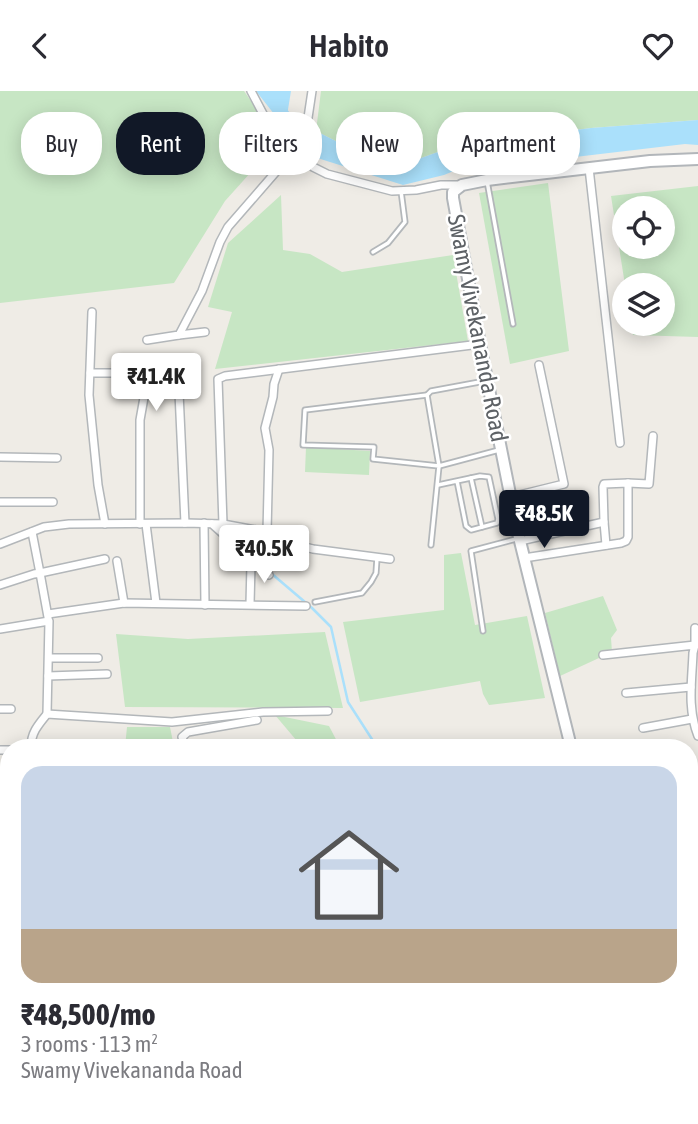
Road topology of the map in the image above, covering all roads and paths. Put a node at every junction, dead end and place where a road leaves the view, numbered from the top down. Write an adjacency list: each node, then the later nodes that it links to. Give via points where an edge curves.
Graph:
1 (251, 91): 3 (street)
2 (312, 91): 4 (street)
3 (262, 112)
4 (308, 112)
5 (698, 159): 6 (street, Swamy Vivekananda Road)
6 (589, 168): 9 (street, Swamy Vivekananda Road); 26 (street)
7 (322, 172): 11 (street)
8 (273, 175): 16 (street, via 228,227)
9 (487, 180): 10 (street, Swamy Vivekananda Road); 14 (lane)
10 (462, 185): 11 (street); 18 (street, Swamy Vivekananda Road, via 453,198)
11 (401, 191): 12 (lane, via 405,222 388,243)
12 (373, 252)
13 (92, 312): 22 (street)
14 (513, 324)
15 (205, 332): 16 (street)
16 (179, 335): 17 (street)
17 (147, 340)
18 (480, 344): 20 (street); 23 (street, Swamy Vivekananda Road)
19 (539, 365): 35 (street, via 564,484)
20 (279, 369): 43 (street, via 218,379); 45 (street, via 265,428 269,450)
21 (178, 371): 39 (street)
22 (90, 373): 40 (street, via 93,440); 41 (street, via 129,373 143,381)
23 (487, 381): 24 (lane); 27 (street, Swamy Vivekananda Road)
24 (427, 395): 30 (lane); 30 (lane, via 305,410 303,445 374,447 373,459)
25 (653, 436): 33 (street, via 649,484)
26 (620, 443)
27 (501, 450): 30 (lane); 35 (street, Swamy Vivekananda Road)
28 (0, 457): 29 (street)
29 (57, 458)
30 (439, 466): 34 (lane)
31 (471, 478): 32 (lane); 44 (lane); 44 (lane, via 489,477 498,519 494,525)
32 (457, 481): 34 (lane); 44 (lane, via 466,526 471,530)
33 (628, 483): 38 (street, via 604,484); 51 (street, via 628,537)
34 (437, 485): 50 (lane)
35 (511, 497): 48 (street, Swamy Vivekananda Road)
36 (0, 502): 37 (street)
37 (53, 502)
38 (604, 522): 47 (street); 51 (street)
39 (185, 523): 41 (street); 42 (street)
40 (105, 524): 41 (street); 46 (street, via 69,524)
41 (143, 524): 64 (street)
42 (208, 524): 43 (street); 60 (street); 66 (street)
43 (223, 524): 45 (street)
44 (482, 527)
45 (267, 531): 53 (street, via 313,549)
46 (32, 532): 49 (street); 59 (street)
47 (551, 535): 48 (street); 52 (street)
48 (520, 539): 54 (street, Swamy Vivekananda Road); 71 (lane, via 471,551)
49 (0, 544)
50 (430, 545)
51 (606, 545): 52 (street)
52 (554, 552): 54 (street)
53 (377, 558): 56 (street); 62 (lane, via 376,573 362,593)
54 (524, 558): 90 (street, Swamy Vivekananda Road)
55 (105, 559): 59 (street)
56 (390, 559)
57 (117, 561): 63 (street)
58 (251, 564): 65 (street)
59 (40, 573): 61 (street); 68 (street)
60 (269, 575)
61 (0, 586)
62 (315, 602)
63 (124, 603): 64 (street); 68 (street)
64 (156, 603): 66 (street)
65 (250, 604): 66 (street); 67 (street)
66 (205, 605)
67 (306, 606)
68 (48, 618): 70 (street); 75 (street)
69 (695, 628): 72 (street)
70 (0, 629)
71 (483, 631)
72 (695, 645): 73 (street); 78 (street)
73 (603, 655)
74 (98, 658): 75 (street)
75 (48, 659): 77 (street)
76 (107, 674): 77 (street)
77 (48, 676): 83 (street)
78 (691, 687): 79 (street); 84 (street)
79 (626, 693)
80 (0, 709): 81 (street)
81 (10, 709)
82 (328, 711): 83 (street, via 263,712 172,722)
83 (47, 714): 88 (street)
84 (692, 719): 86 (street); 87 (street)
85 (257, 720): 89 (street, via 188,732)
86 (643, 728)
87 (698, 736)
88 (31, 739)
89 (183, 739)
90 (569, 739)

